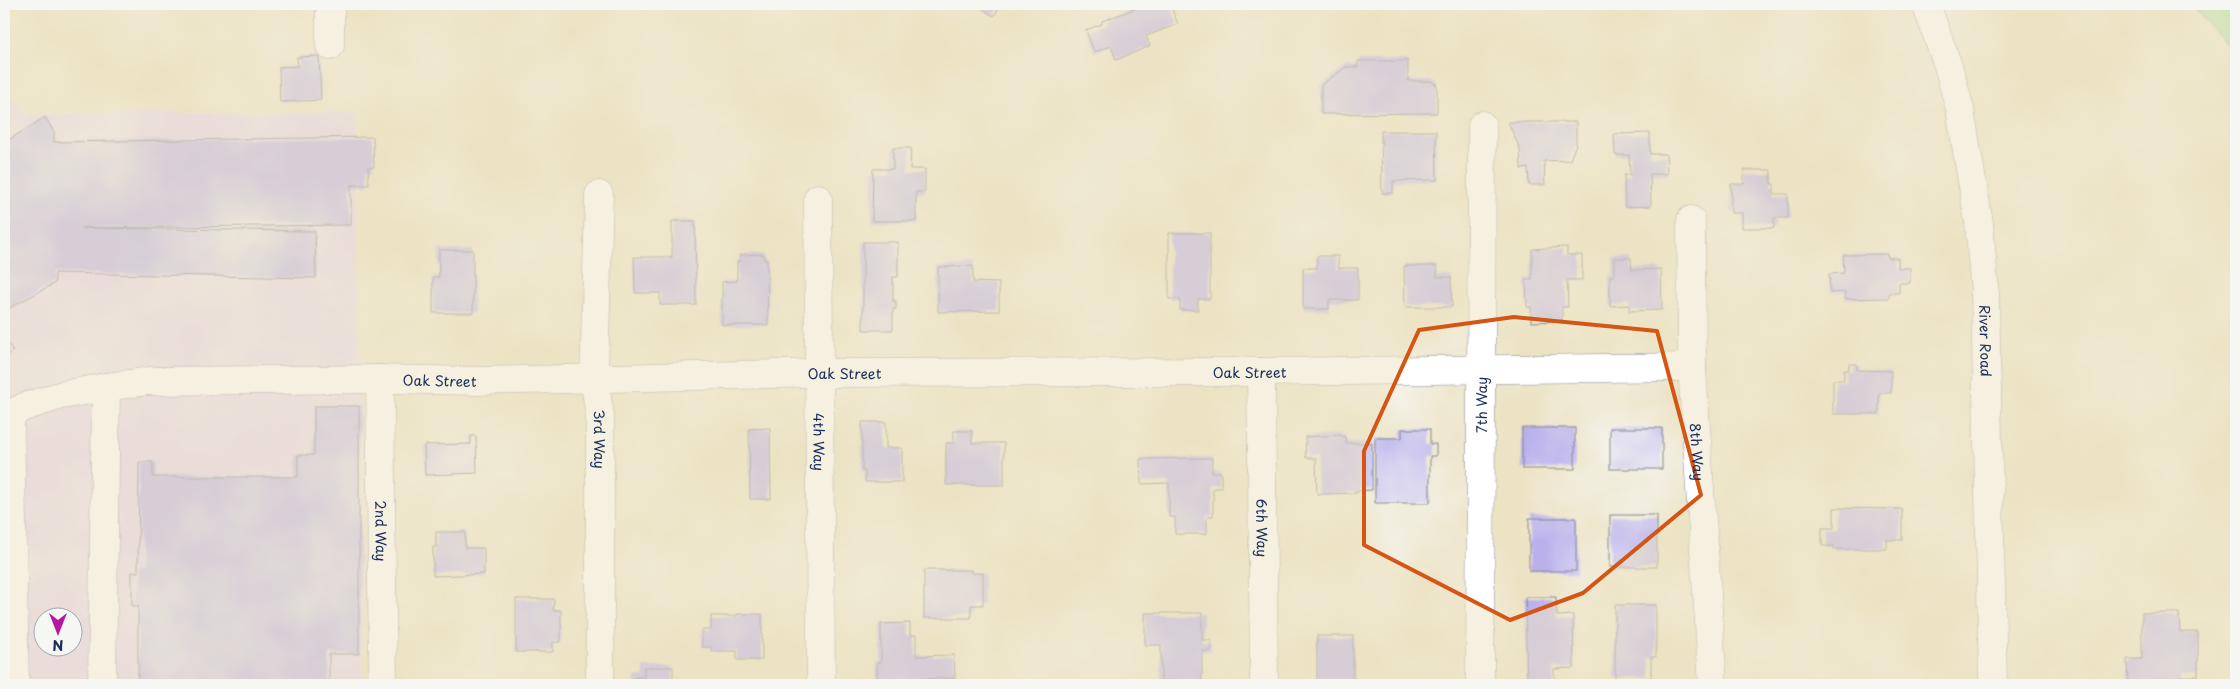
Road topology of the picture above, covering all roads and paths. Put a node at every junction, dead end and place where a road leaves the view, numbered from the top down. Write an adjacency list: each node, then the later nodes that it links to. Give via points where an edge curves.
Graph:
1 (330, 4): 3 (street)
2 (1926, 4): 24 (street, River Road, via 1960,109 1979,224 1985,294)
3 (330, 46)
4 (1482, 125): 9 (street, 7th Way)
5 (598, 195): 13 (street, 3rd Way)
6 (818, 198): 11 (street, 4th Way)
7 (1691, 220): 8 (street, 8th Way)
8 (1692, 367): 9 (street, Oak Street); 23 (street, 8th Way)
9 (1480, 370): 10 (street, Oak Street); 22 (street, 7th Way)
10 (1260, 372): 11 (street, Oak Street); 21 (street, 6th Way)
11 (820, 373): 13 (street, Oak Street); 20 (street, 4th Way)
12 (380, 379): 13 (street, Oak Street); 14 (street, Oak Street, via 149,381); 18 (street, 2nd Way)
13 (594, 379): 19 (street, 3rd Way, via 600,415)
14 (106, 387): 15 (street, Oak Street, via 62,395); 17 (street)
15 (7, 415): 16 (street)
16 (15, 685)
17 (102, 685)
18 (383, 685)
19 (600, 685)
20 (821, 685)
21 (1264, 685)
22 (1480, 685)
23 (1713, 685)
24 (1993, 685)

